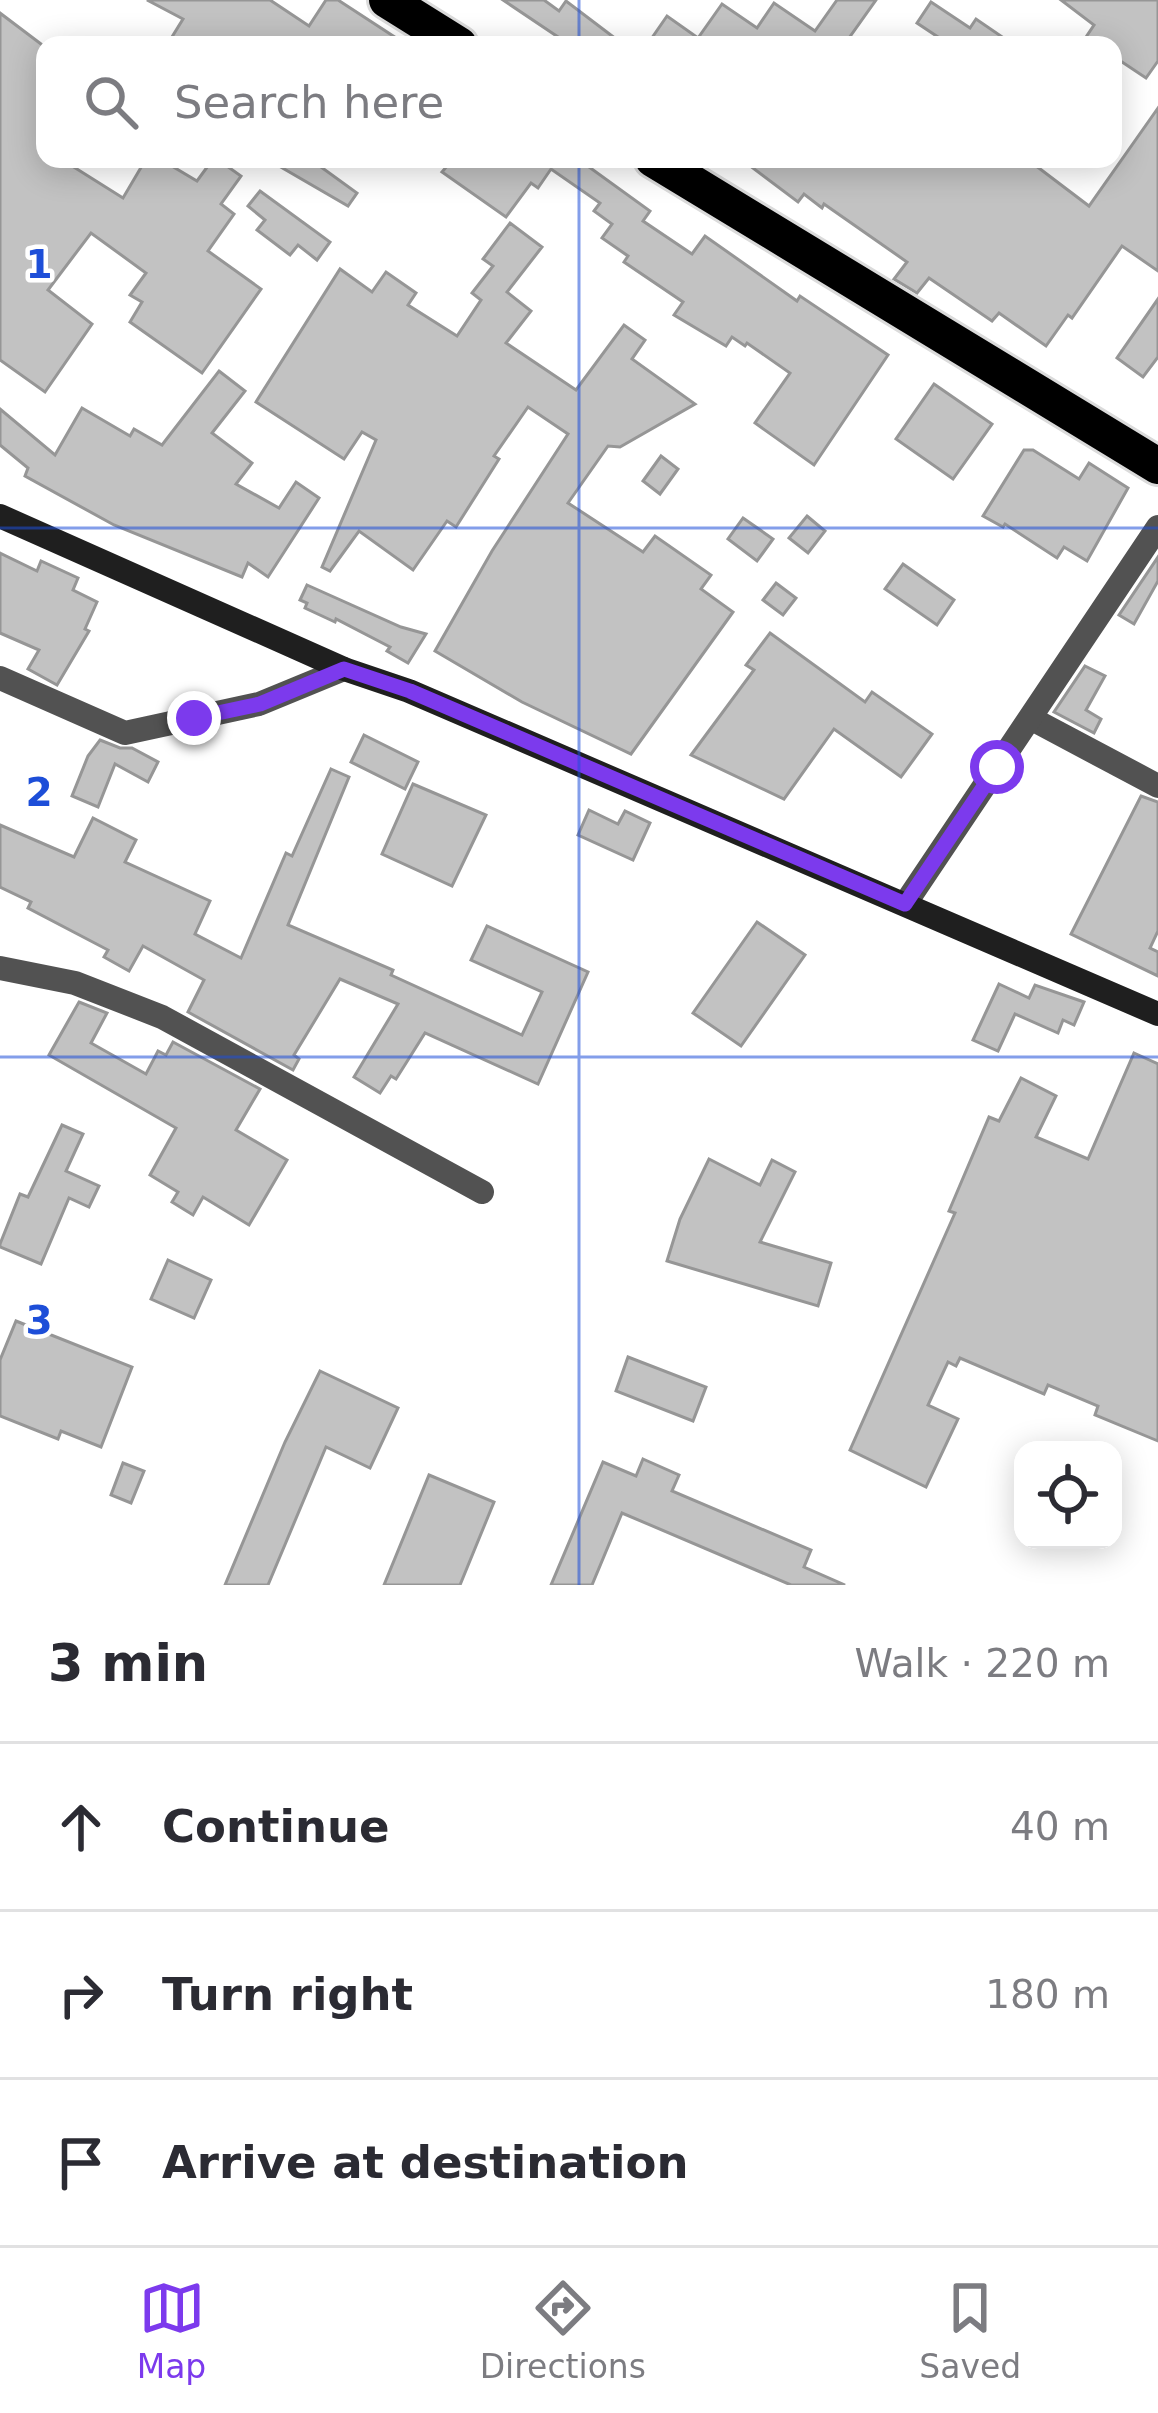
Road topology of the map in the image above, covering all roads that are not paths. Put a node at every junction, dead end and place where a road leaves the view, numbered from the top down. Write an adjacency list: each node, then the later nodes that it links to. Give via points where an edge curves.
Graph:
1 (387, 0): 2 (highway)
2 (445, 36)
3 (668, 168): 4 (highway)
4 (1158, 466)
5 (0, 516): 7 (street)
6 (1158, 526): 9 (street)
7 (344, 669): 8 (street, via 260,704 125,733); 11 (street)
8 (0, 678)
9 (1032, 719): 10 (street); 11 (street)
10 (1158, 786)
11 (905, 904): 13 (street)
12 (0, 968): 14 (street, via 75,983 162,1017)
13 (1158, 1014)
14 (482, 1192)

